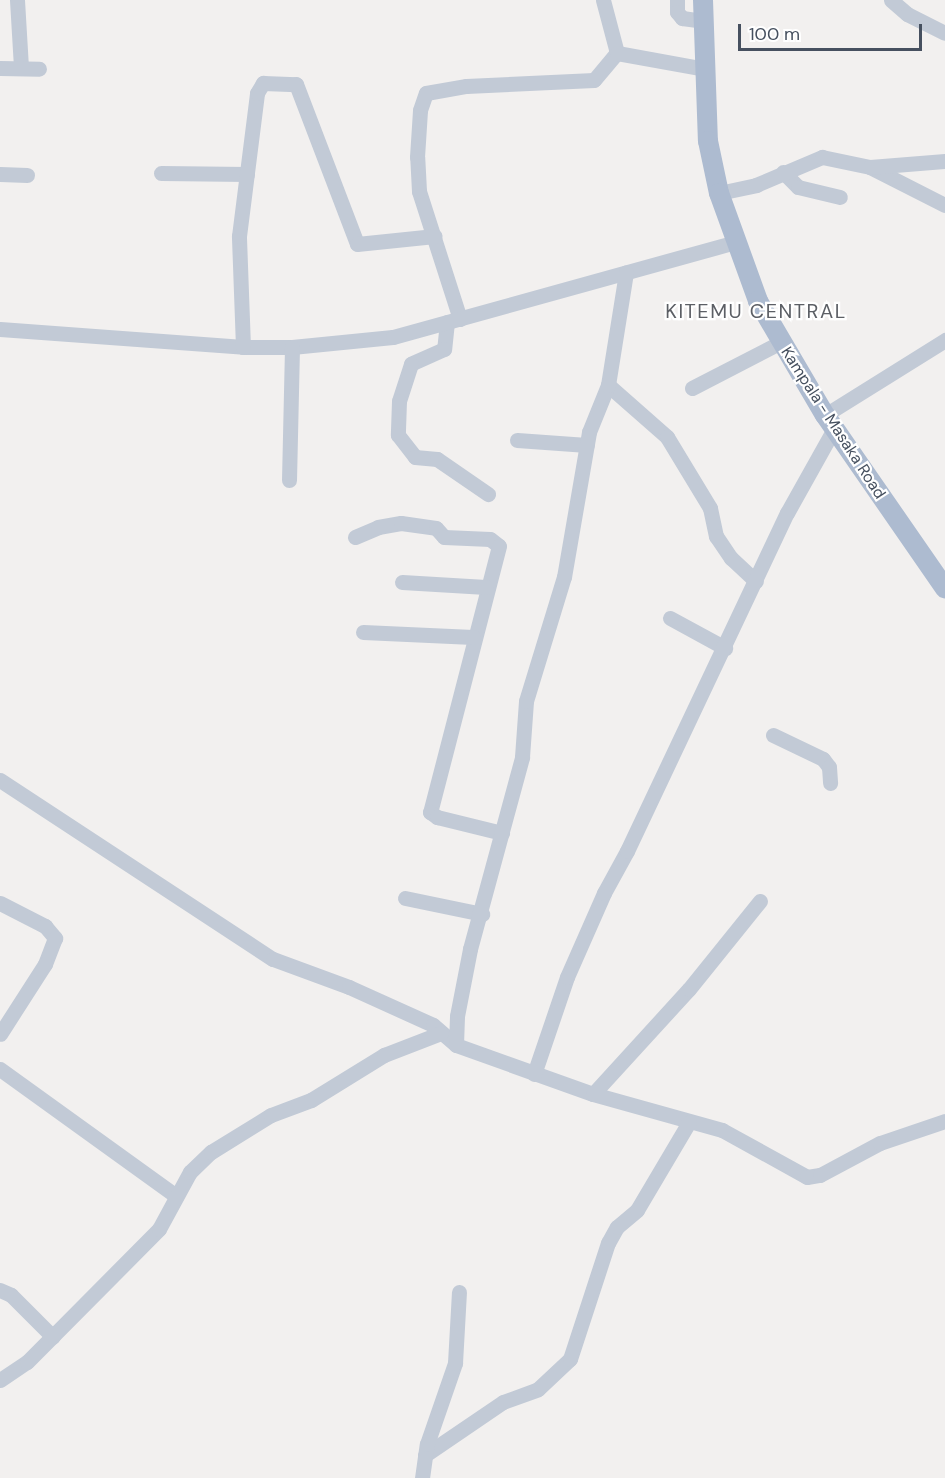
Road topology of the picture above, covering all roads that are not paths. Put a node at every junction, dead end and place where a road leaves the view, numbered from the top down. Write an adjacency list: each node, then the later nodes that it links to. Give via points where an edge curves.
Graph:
1 (17, 0): 10 (street)
2 (603, 0): 8 (street)
3 (678, 0): 6 (street, via 677,12 682,18)
4 (703, 0): 6 (main road, Kampala - Masaka Road)
5 (893, 1): 7 (street, via 908,14)
6 (703, 21): 12 (main road, Kampala - Masaka Road)
7 (945, 33)
8 (617, 53): 12 (street); 23 (street, via 594,80 466,86 426,93 420,110 419,191)
9 (0, 68): 10 (street)
10 (21, 68): 11 (street)
11 (39, 69)
12 (705, 69): 20 (main road, Kampala - Masaka Road, via 708,141)
13 (945, 161): 14 (street)
14 (870, 166): 15 (street, via 822,156); 22 (street)
15 (783, 172): 20 (street, via 756,185); 21 (street, via 798,187)
16 (161, 173): 18 (street, via 223,170)
17 (0, 174): 19 (street)
18 (247, 174): 23 (street, via 258,88 263,83 296,84 357,244); 30 (street, via 239,236)
19 (27, 175)
20 (719, 193): 24 (main road, Kampala - Masaka Road)
21 (840, 197)
22 (945, 205)
23 (435, 236): 26 (street)
24 (735, 242): 25 (street); 29 (main road, Kampala - Masaka Road, via 758,301)
25 (626, 272): 26 (street); 32 (street)
26 (453, 320): 31 (street, via 393,337); 38 (street, via 444,349 411,364 399,401 398,435 415,457 437,459)
27 (0, 329): 30 (street)
28 (945, 340): 34 (street)
29 (781, 342): 33 (street); 34 (main road, Kampala - Masaka Road)
30 (243, 347): 31 (street)
31 (292, 347): 37 (street)
32 (608, 385): 36 (street); 40 (street, via 667,437 702,491 717,536 731,558)
33 (692, 388)
34 (830, 422): 40 (street); 43 (main road, Kampala - Masaka Road)
35 (517, 440): 36 (street)
36 (587, 445): 51 (street, via 564,577 526,701 522,757)
37 (289, 480)
38 (489, 494)
39 (355, 537): 42 (street, via 378,526 401,523 436,528 444,537 490,539 500,546)
40 (756, 581): 47 (street)
41 (402, 582): 42 (street)
42 (486, 587): 46 (street)
43 (945, 588)
44 (670, 618): 47 (street)
45 (363, 632): 46 (street)
46 (474, 637): 51 (street, via 430,812)
47 (725, 648): 60 (street, via 604,893 567,977)
48 (773, 735): 50 (street, via 823,759 829,767)
49 (0, 780): 56 (street, via 273,959 349,987 433,1025)
50 (830, 783)
51 (502, 833): 55 (street)
52 (405, 898): 55 (street)
53 (760, 901): 61 (street, via 689,988)
54 (0, 903): 57 (street, via 45,926 55,938 45,964)
55 (482, 914): 58 (street, via 470,949 457,1016)
56 (441, 1033): 58 (street); 64 (street, via 384,1054 311,1100 271,1115 233,1136 190,1172)
57 (0, 1034)
58 (456, 1045): 60 (street)
59 (0, 1069): 64 (street)
60 (534, 1074): 61 (street)
61 (593, 1094): 63 (street)
62 (945, 1121): 63 (street, via 879,1143 831,1170 807,1177 722,1130)
63 (688, 1122): 69 (street, via 637,1210 617,1227 608,1243 570,1359 538,1389 503,1402)
64 (175, 1195): 67 (street, via 159,1229)
65 (0, 1290): 67 (street, via 11,1295)
66 (459, 1292): 69 (street, via 455,1363)
67 (54, 1337): 68 (street)
68 (0, 1380)
69 (425, 1455): 70 (street)
70 (422, 1478)

